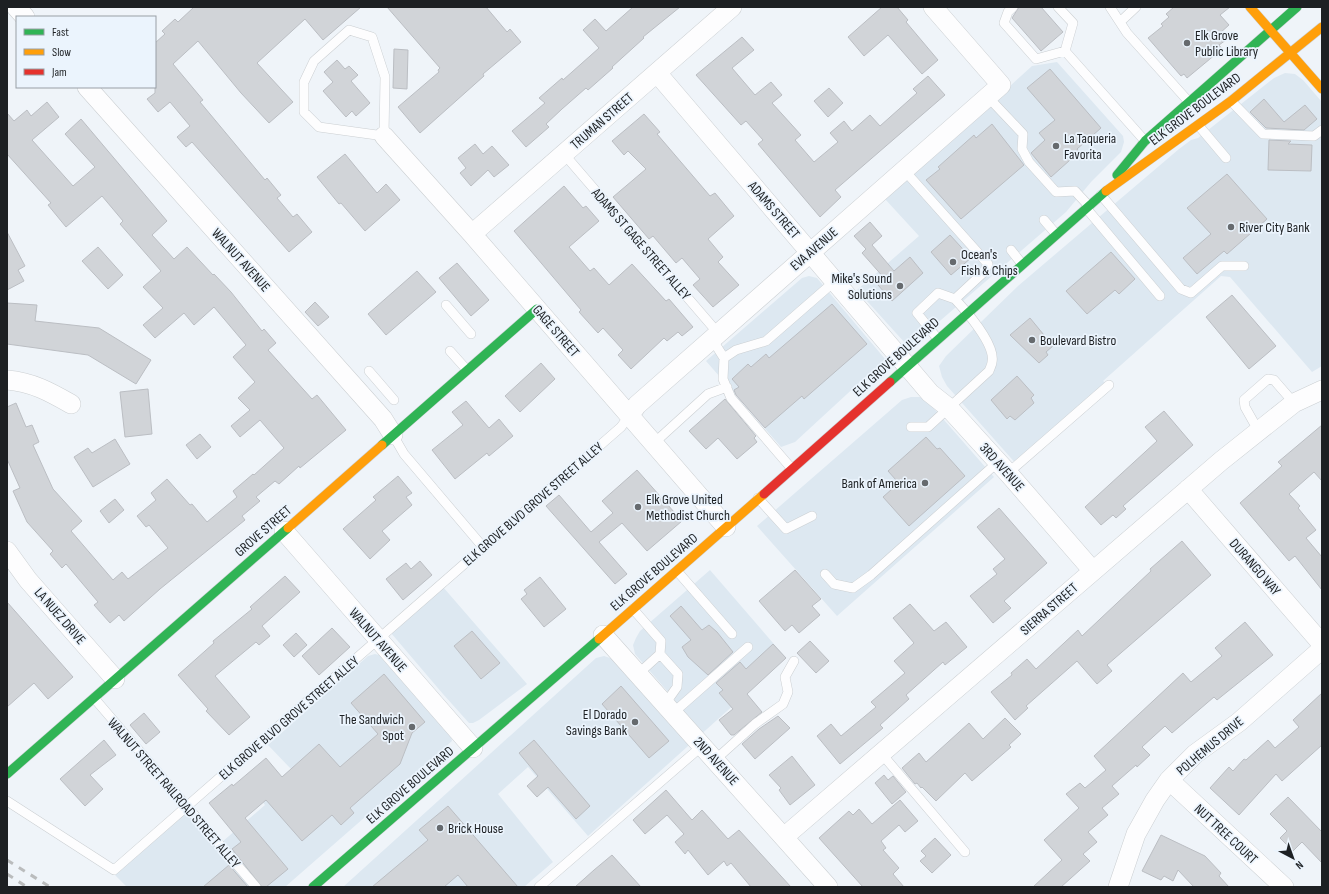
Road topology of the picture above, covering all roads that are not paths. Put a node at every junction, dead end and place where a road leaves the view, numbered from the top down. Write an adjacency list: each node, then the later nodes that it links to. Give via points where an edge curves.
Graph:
1 (16, 7): 10 (street)
2 (732, 7): 16 (street, TRUMAN STREET)
3 (933, 7): 19 (street)
4 (1013, 7): 14 (lane, via 1004,23 1036,59)
5 (1058, 7): 14 (lane, via 1073,23)
6 (1110, 7): 11 (lane)
7 (1136, 7): 11 (lane)
8 (1250, 7): 13 (main road)
9 (1292, 11): 13 (main road, ELK GROVE BOULEVARD)
10 (24, 16)
11 (1120, 22): 21 (lane)
12 (1322, 27): 15 (main road, ELK GROVE BOULEVARD)
13 (1271, 30): 15 (main road); 21 (main road, ELK GROVE BOULEVARD)
14 (1065, 51): 25 (lane)
15 (1291, 52): 18 (main road); 20 (main road, ELK GROVE BOULEVARD)
16 (657, 73): 26 (street, TRUMAN STREET); 35 (street, ADAMS STREET)
17 (88, 88): 63 (street, WALNUT AVENUE, via 383,419)
18 (1322, 89)
19 (994, 90): 28 (street, EVA AVENUE); 30 (lane, via 1023,134 1022,149 1030,162 1056,192 1075,191)
20 (1231, 101): 22 (main road, ELK GROVE BOULEVARD); 23 (lane, via 1263,134 1314,136)
21 (1190, 102): 25 (main road, ELK GROVE BOULEVARD)
22 (1199, 126): 27 (lane); 29 (main road, ELK GROVE BOULEVARD)
23 (1322, 130)
24 (384, 136): 24 (lane, via 319,127 304,112 304,82 314,61 349,30 372,36 385,78); 32 (street, GAGE STREET)
25 (1145, 141): 29 (main road, ELK GROVE BOULEVARD)
26 (564, 154): 32 (street, TRUMAN STREET); 45 (lane, ADAMS ST GAGE STREET ALLEY)
27 (1226, 158)
28 (904, 170): 35 (street, EVA AVENUE); 40 (lane, via 988,264 984,272)
29 (1101, 195): 30 (main road, ELK GROVE BOULEVARD); 37 (lane, via 1181,289 1191,293 1222,266)
30 (1087, 207): 33 (main road, ELK GROVE BOULEVARD); 39 (lane)
31 (1044, 220): 33 (lane)
32 (472, 234): 42 (street, GAGE STREET)
33 (1056, 234): 36 (main road, ELK GROVE BOULEVARD)
34 (1011, 250): 36 (lane)
35 (810, 252): 38 (street, ADAMS STREET); 45 (street, EVA AVENUE)
36 (1022, 264): 43 (main road, ELK GROVE BOULEVARD)
37 (1244, 266)
38 (835, 281): 48 (lane, via 766,341 736,350); 49 (street, ADAMS STREET)
39 (1160, 296)
40 (955, 299): 43 (lane); 46 (lane, via 938,293 917,313)
41 (446, 305): 44 (lane)
42 (537, 309): 50 (main road, GROVE STREET); 60 (street, GAGE STREET)
43 (967, 312): 46 (main road, ELK GROVE BOULEVARD); 59 (lane, via 989,345 993,361 989,371)
44 (471, 334)
45 (715, 336): 48 (lane, ADAMS ST GAGE STREET ALLEY); 60 (street, EVA AVENUE, via 637,405)
46 (937, 338): 49 (main road, ELK GROVE BOULEVARD)
47 (450, 352): 50 (lane)
48 (724, 358): 53 (lane)
49 (907, 366): 59 (street, 3RD AVENUE, via 930,393); 66 (main road, ELK GROVE BOULEVARD)
50 (466, 370): 63 (main road, GROVE STREET)
51 (369, 371): 56 (lane)
52 (7, 380): 58 (street, via 29,383 45,389)
53 (725, 383): 64 (lane, via 708,394); 66 (lane, via 731,398)
54 (1109, 385): 65 (lane)
55 (1322, 390): 57 (street, SIERRA STREET)
56 (394, 400)
57 (1294, 403): 62 (street, SIERRA STREET); 62 (lane, via 1274,380 1268,379 1244,400 1245,407)
58 (71, 404)
59 (948, 408): 61 (lane, via 928,427); 65 (street, 3RD AVENUE)
60 (629, 416): 64 (street, GAGE STREET); 72 (lane, ELK GROVE BLVD GROVE STREET ALLEY, via 622,426)
61 (912, 427)
62 (1258, 430): 67 (street, SIERRA STREET)
63 (393, 435): 71 (main road, GROVE STREET); 72 (lane, via 404,454)
64 (653, 444): 70 (street, GAGE STREET)
65 (1003, 467): 75 (street, 3RD AVENUE); 76 (lane, via 853,588 834,584)
66 (792, 469): 68 (main road, ELK GROVE BOULEVARD)
67 (1188, 489): 75 (street, SIERRA STREET); 81 (street, DURANGO WAY)
68 (758, 498): 69 (lane, via 786,529); 70 (main road, ELK GROVE BOULEVARD)
69 (812, 516)
70 (726, 527): 74 (main road, ELK GROVE BOULEVARD)
71 (284, 531): 80 (street, WALNUT AVENUE); 87 (main road, GROVE STREET)
72 (483, 547): 80 (lane, ELK GROVE BLVD GROVE STREET ALLEY)
73 (7, 551): 87 (street, LA NUEZ DRIVE, via 28,580)
74 (677, 571): 77 (main road, ELK GROVE BOULEVARD); 78 (lane)
75 (1093, 571): 92 (street, SIERRA STREET)
76 (825, 574)
77 (633, 609): 79 (main road, ELK GROVE BOULEVARD); 84 (lane, via 661,641)
78 (732, 634)
79 (603, 635): 86 (street, 2ND AVENUE); 91 (main road, ELK GROVE BOULEVARD)
80 (377, 640): 91 (street, WALNUT AVENUE); 97 (lane, ELK GROVE BLVD GROVE STREET ALLEY)
81 (1322, 644)
82 (748, 647): 89 (lane)
83 (1322, 649): 95 (street, POLHEMUS DRIVE, via 1239,722 1195,754)
84 (660, 654): 86 (lane); 89 (lane, via 678,674 678,687)
85 (794, 661): 93 (lane, via 785,677 788,692 784,704 755,724)
86 (638, 674): 89 (street, 2ND AVENUE)
87 (115, 679): 88 (main road, GROVE STREET)
88 (93, 698): 94 (main road, GROVE STREET); 97 (lane, WALNUT STREET RAILROAD STREET ALLEY)
89 (669, 708): 90 (street, 2ND AVENUE)
90 (702, 746): 93 (street, 2ND AVENUE); 102 (lane)
91 (473, 748): 101 (main road, ELK GROVE BOULEVARD)
92 (881, 753): 98 (street, SIERRA STREET); 99 (lane)
93 (715, 760): 98 (street, 2ND AVENUE)
94 (7, 774)
95 (1169, 780): 104 (street, POLHEMUS DRIVE, via 1136,834); 105 (street, NUT TREE COURT)
96 (7, 801): 97 (lane, ELK GROVE BLVD GROVE STREET ALLEY, via 114,870)
97 (187, 807): 100 (lane, WALNUT STREET RAILROAD STREET ALLEY)
98 (784, 837): 103 (street, 2ND AVENUE)
99 (965, 852)
100 (256, 887)
101 (313, 887)
102 (539, 887)
103 (828, 887)
104 (1118, 887)
105 (1284, 887)

